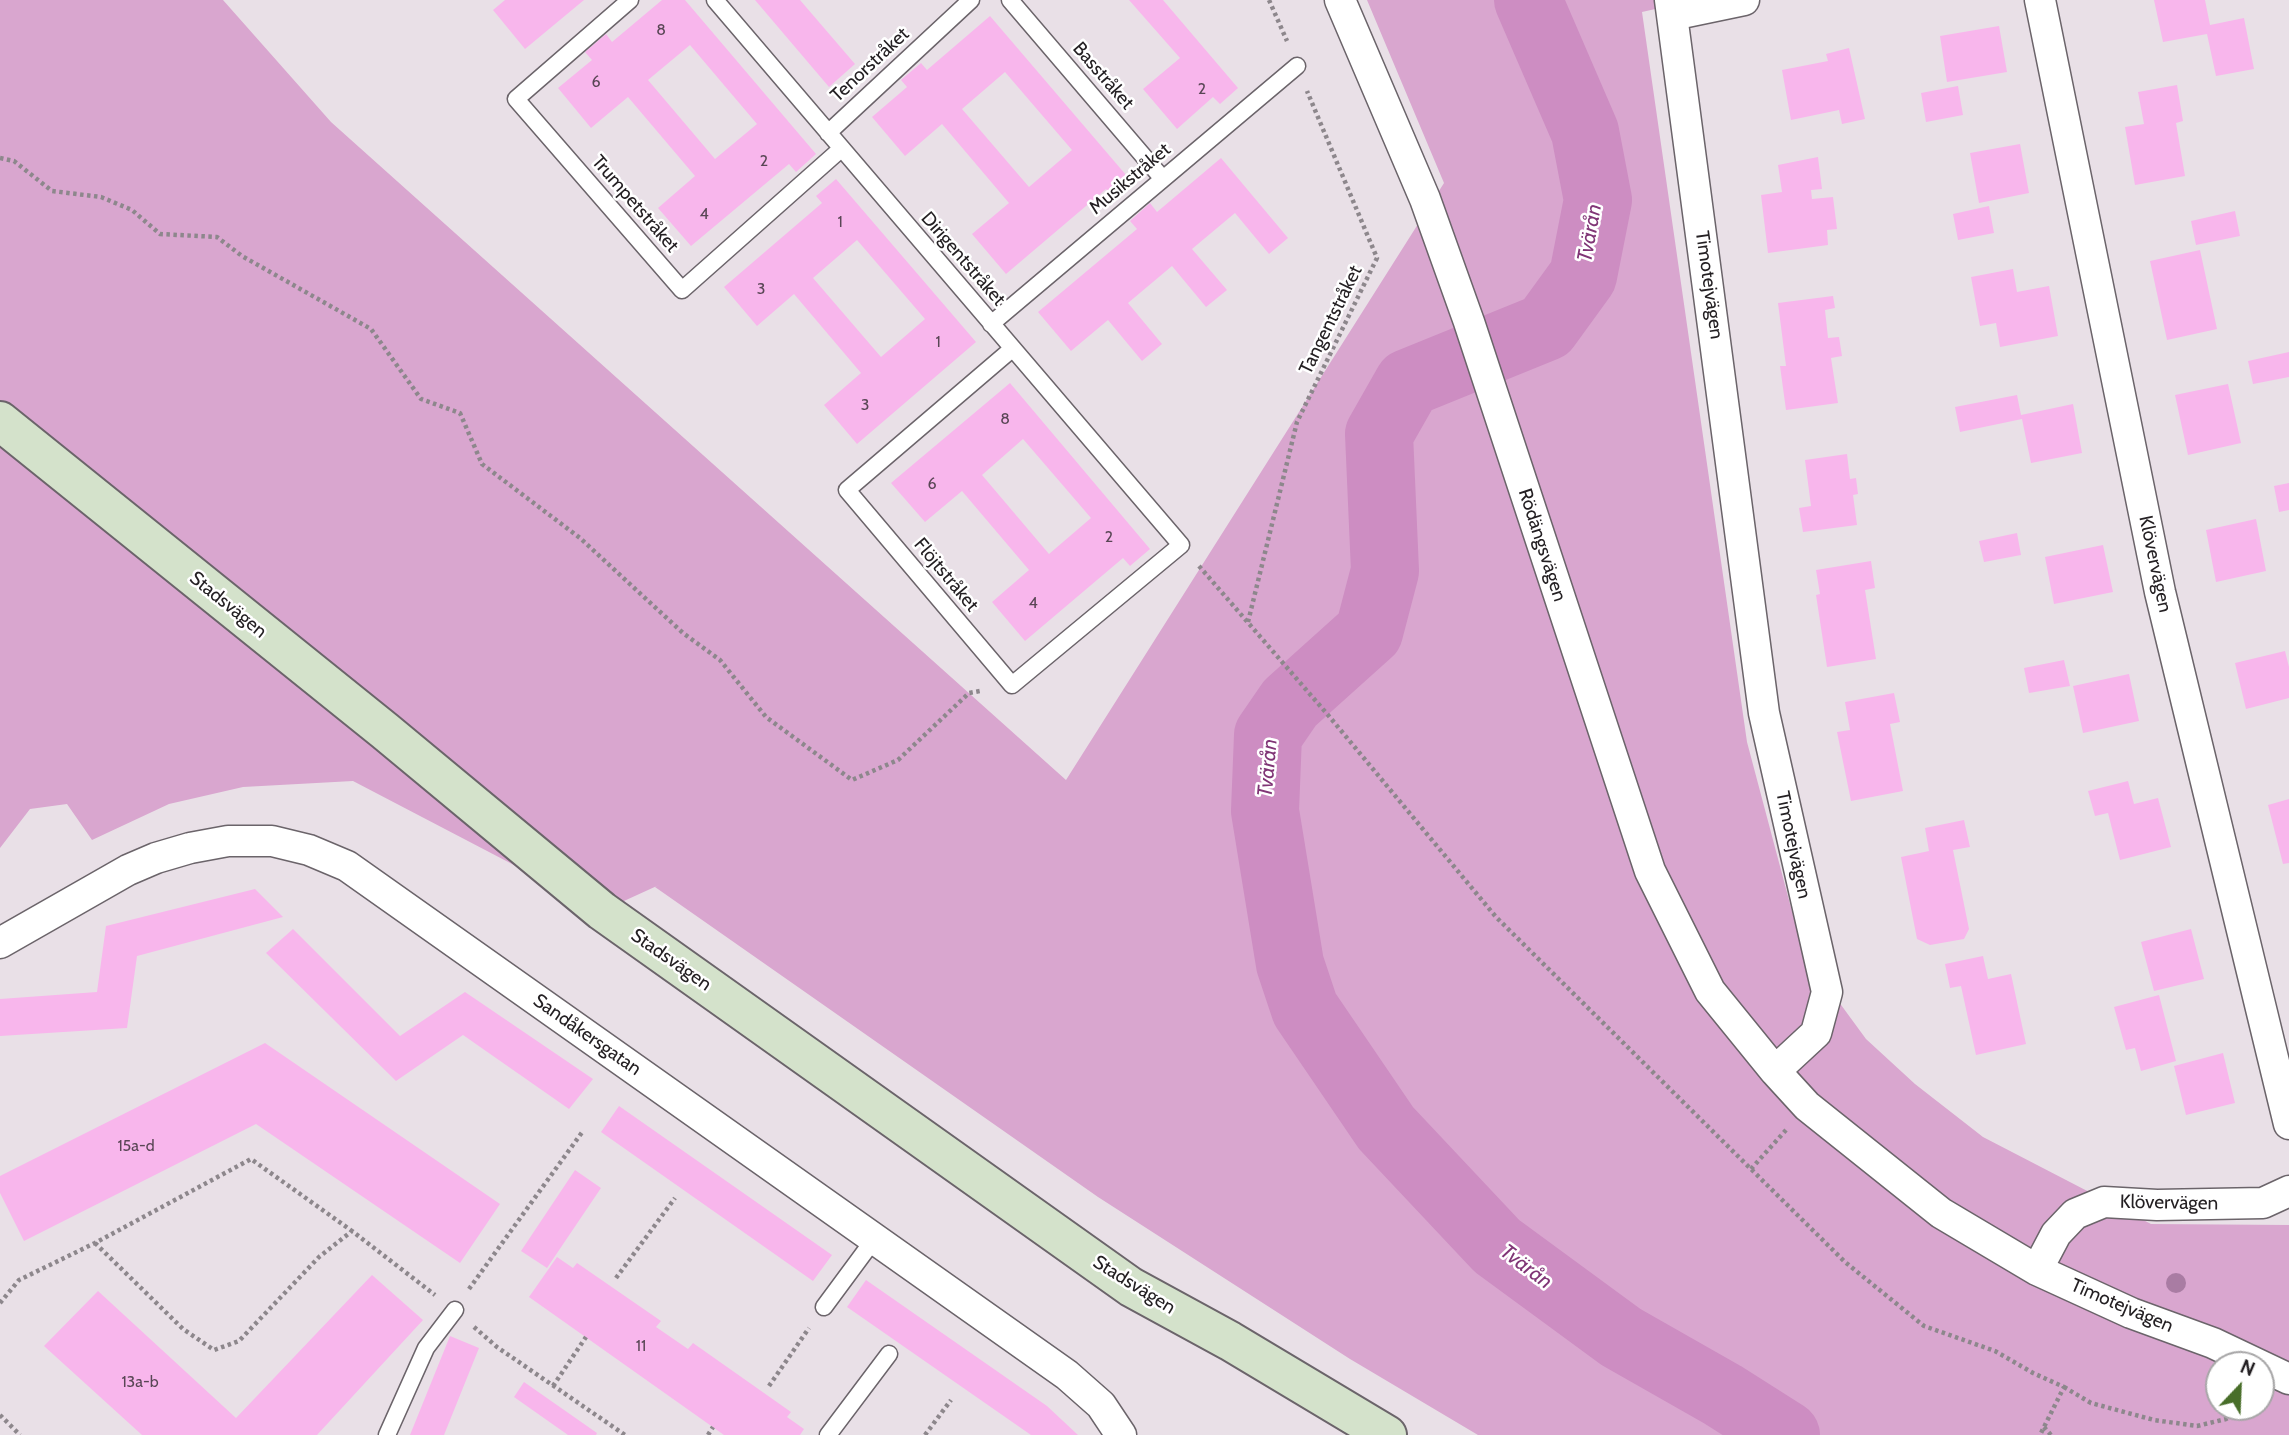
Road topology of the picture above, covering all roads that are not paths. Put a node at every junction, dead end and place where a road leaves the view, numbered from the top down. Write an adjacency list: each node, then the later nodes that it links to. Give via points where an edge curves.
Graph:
1 (630, 0): 11 (lane, Trumpetstråket, via 516,99 682,290)
2 (715, 0): 10 (lane, Dirigentstråket)
3 (971, 0): 10 (lane, Tenorstråket)
4 (1010, 0): 12 (lane, Basstråket)
5 (1340, 0): 18 (street, Rödängsvägen, via 1425,199 1469,322 1650,871 1710,991)
6 (1744, 0): 8 (street)
7 (2040, 0): 19 (street, Klövervägen, via 2160,592)
8 (1671, 7): 18 (street, Timotejvägen, via 1764,713 1827,992 1816,1033)
9 (1297, 66): 12 (lane, Musikstråket)
10 (828, 133): 11 (lane, Dirigentstråket)
11 (841, 149): 13 (lane, Dirigentstråket)
12 (1163, 179): 13 (lane, Musikstråket)
13 (991, 324): 14 (lane, Dirigentstråket)
14 (1012, 349): 16 (lane, Flöjtstråket, via 847,490); 16 (lane, Dirigentstråket, via 1181,545)
15 (0, 421): 30 (main road, Stadsvägen, via 602,911 1131,1287)
16 (1012, 685)
17 (0, 943): 21 (street, Sandåkersgatan, via 156,858 228,841 272,841 309,849 348,866)
18 (1775, 1071): 22 (street, Timotejvägen, via 1807,1106 1941,1213)
19 (2289, 1124)
20 (2289, 1191): 22 (street, Klövervägen, via 2263,1203 2104,1202 2075,1214 2056,1234)
21 (875, 1238): 23 (lane); 29 (street, Sandåkersgatan, via 1068,1375 1101,1405)
22 (2037, 1270): 26 (street, Timotejvägen)
23 (824, 1307)
24 (455, 1310): 27 (lane, via 426,1348)
25 (889, 1354): 28 (lane)
26 (2289, 1379)
27 (387, 1435)
28 (828, 1435)
29 (1121, 1435)
30 (1387, 1435)

